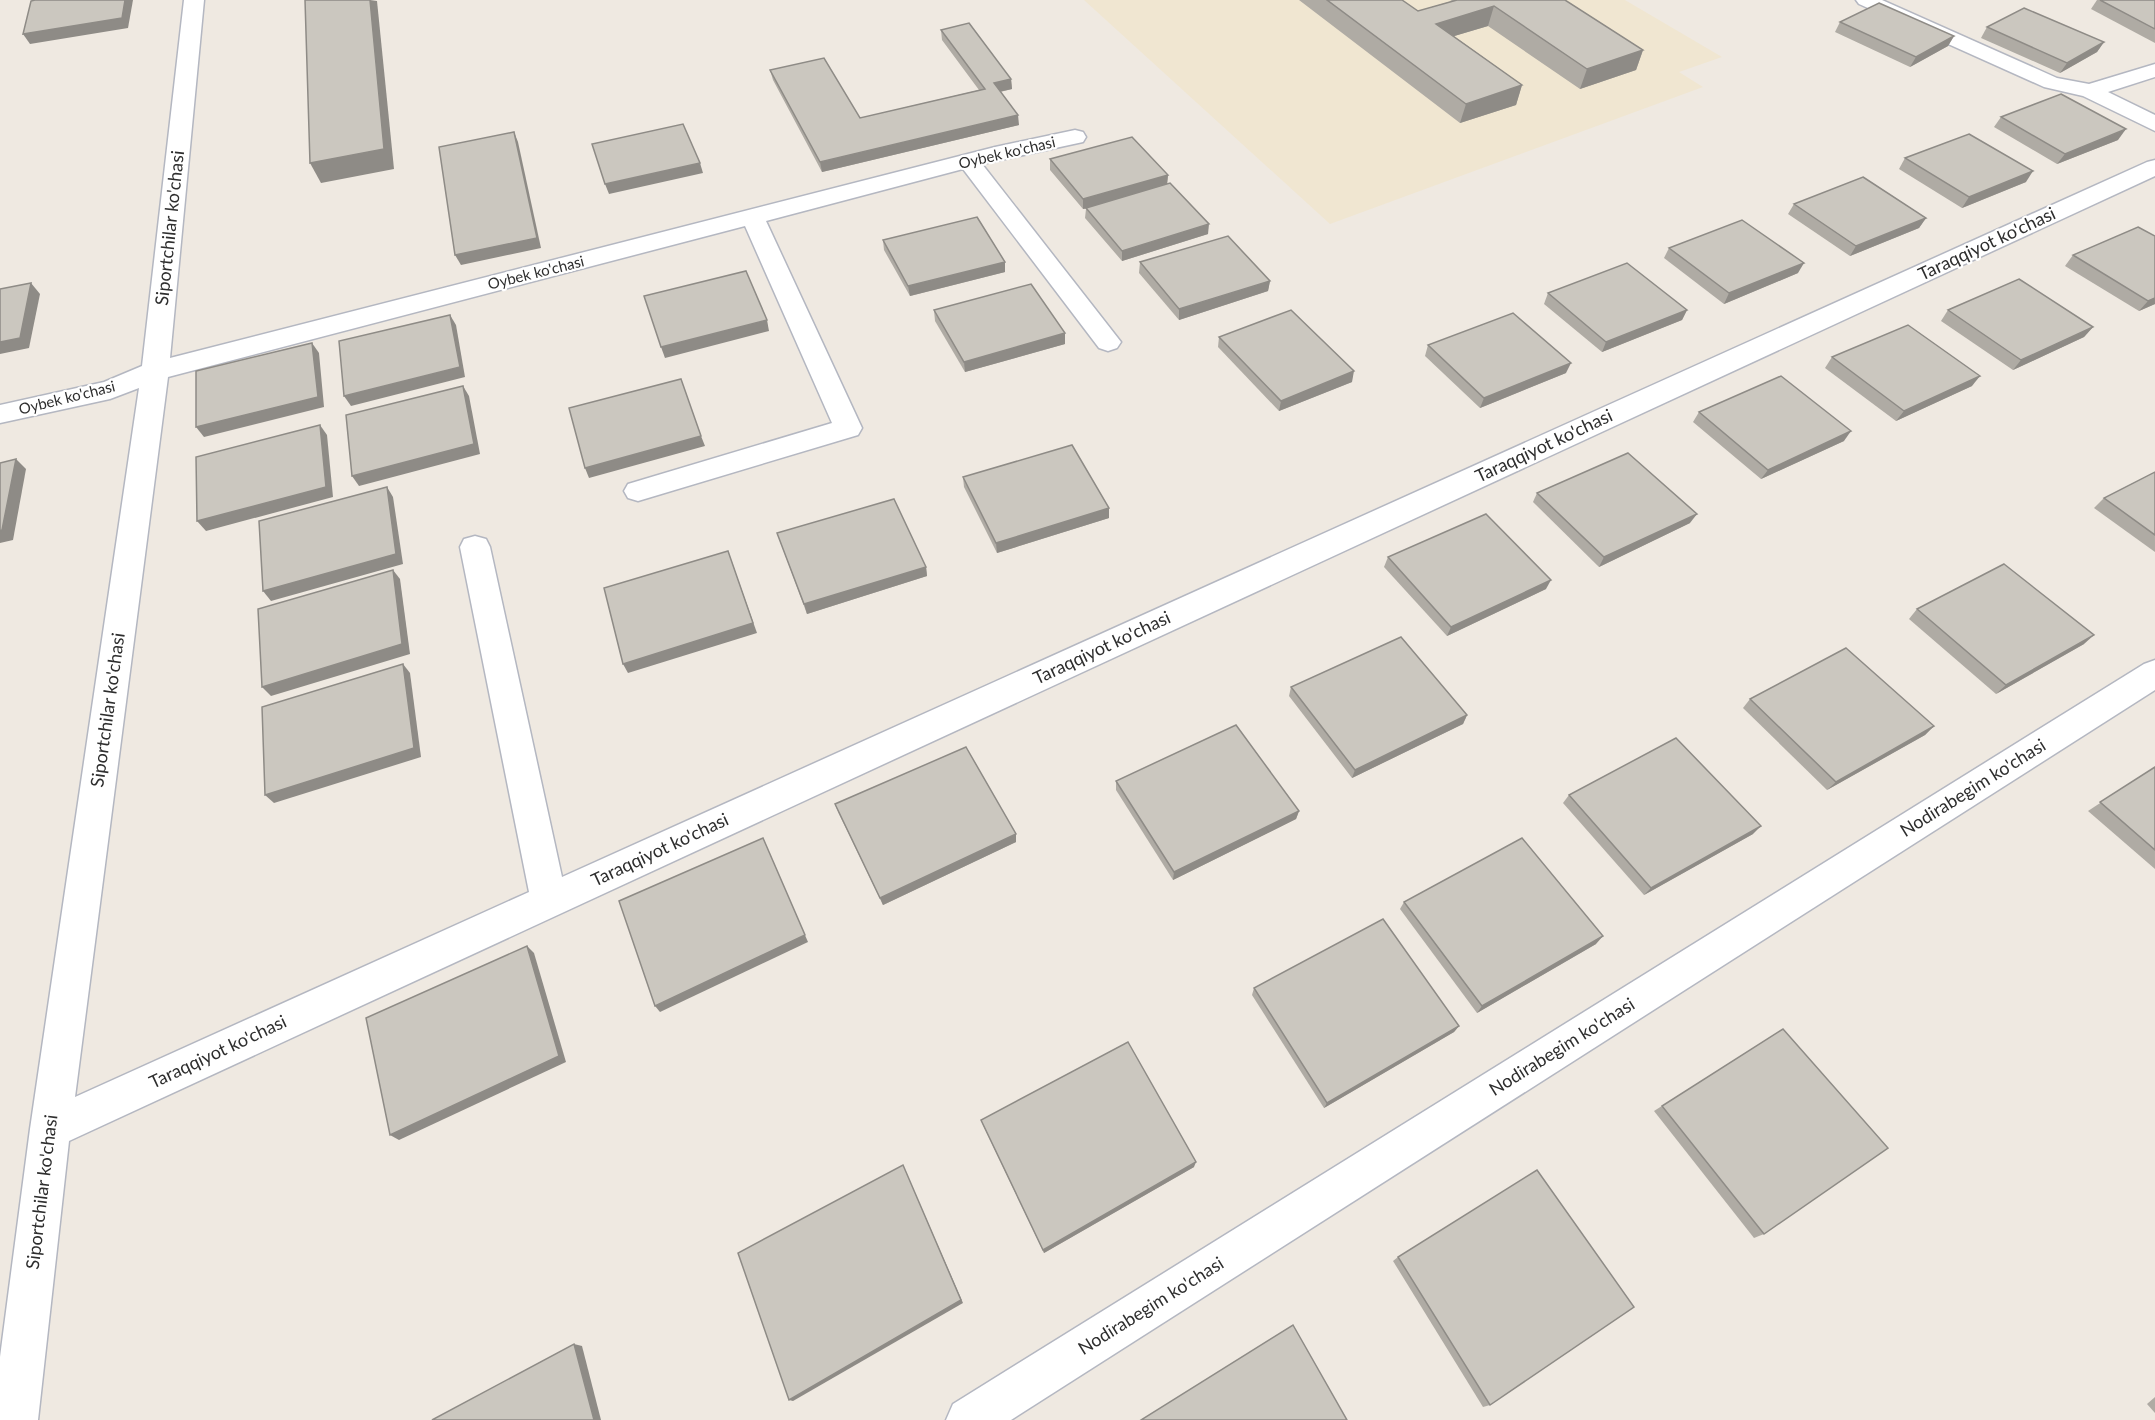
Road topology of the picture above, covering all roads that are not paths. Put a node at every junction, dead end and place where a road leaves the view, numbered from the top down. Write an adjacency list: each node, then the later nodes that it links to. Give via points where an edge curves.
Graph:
1 (194, 0): 11 (street, Siportchilar ko'chasi)
2 (1866, 0): 4 (street, via 2051,83)
3 (2155, 70): 4 (street)
4 (2090, 91): 5 (street)
5 (2155, 124)
6 (1075, 137): 7 (street, Oybek ko'chasi)
7 (968, 161): 9 (street, Oybek ko'chasi); 10 (street)
8 (2155, 167): 16 (street, Taraqqiyot ko'chasi)
9 (753, 217): 11 (street, Oybek ko'chasi); 13 (street, via 848,428)
10 (1108, 342)
11 (155, 371): 12 (street, Oybek ko'chasi, via 110,390); 17 (street, Siportchilar ko'chasi)
12 (0, 414)
13 (638, 491)
14 (475, 547): 16 (street)
15 (2155, 673): 20 (street, Nodirabegim ko'chasi)
16 (549, 901): 17 (street, Taraqqiyot ko'chasi)
17 (50, 1129): 18 (street, Siportchilar ko'chasi)
18 (14, 1304): 19 (street, Siportchilar ko'chasi)
19 (15, 1420)
20 (969, 1420)

